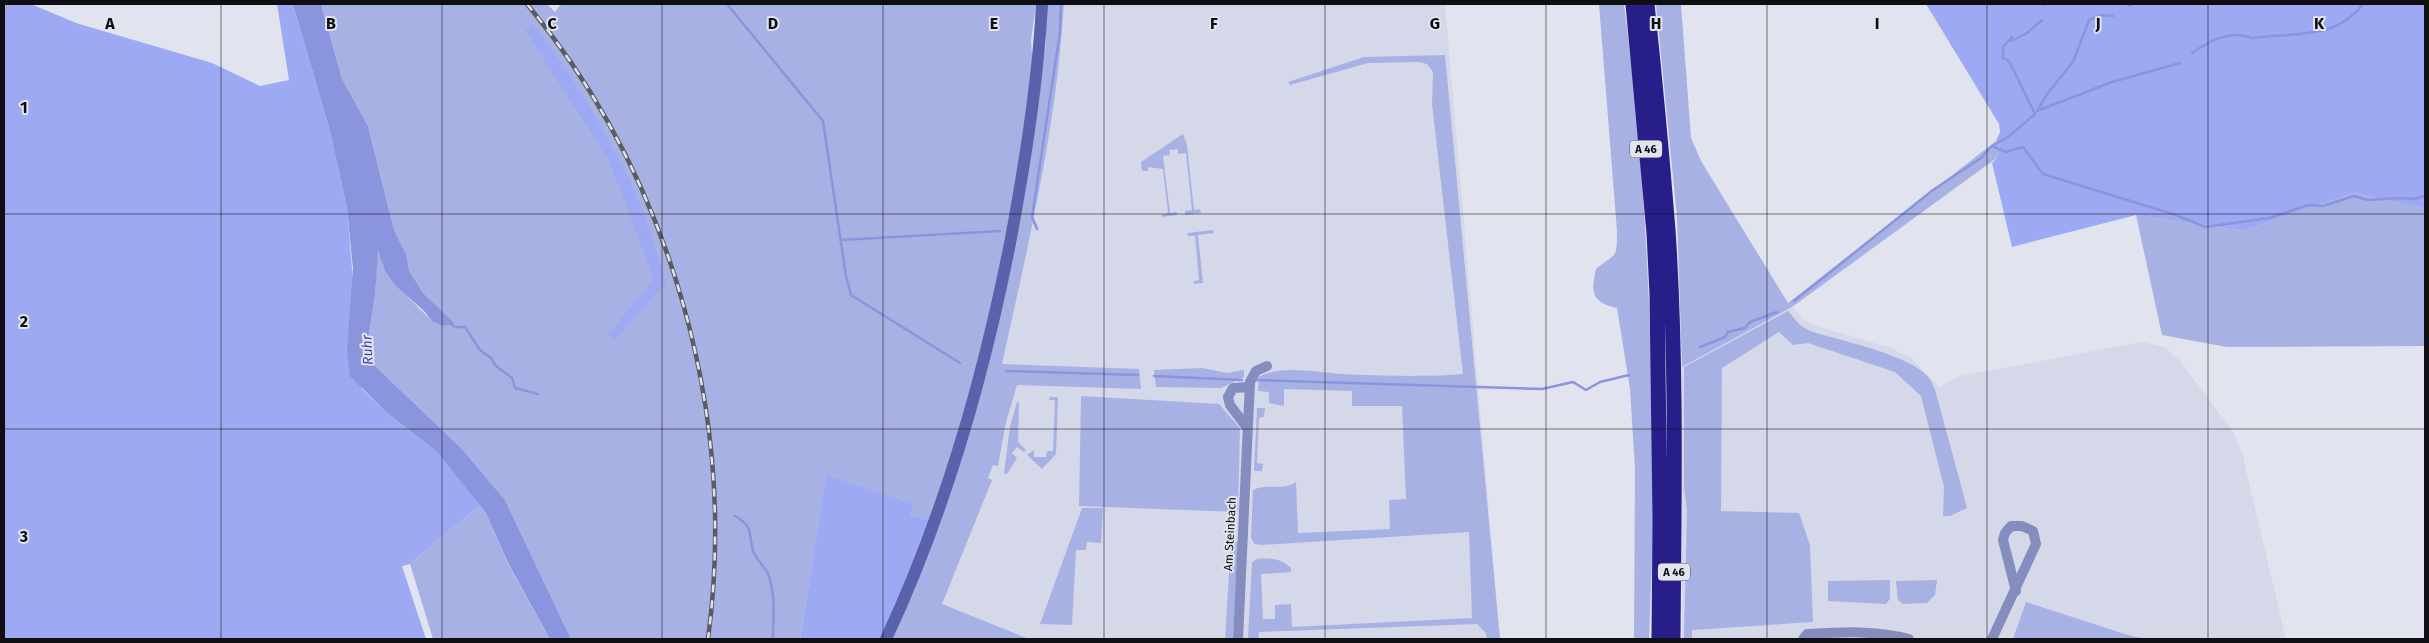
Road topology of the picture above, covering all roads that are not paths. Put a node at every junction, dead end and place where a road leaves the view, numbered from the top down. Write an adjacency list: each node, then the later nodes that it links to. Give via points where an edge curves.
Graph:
1 (1042, 4): 11 (main road, via 1036,82 1023,174 984,362 935,522)
2 (1633, 4): 4 (highway, A 46, via 1654,233)
3 (1647, 4): 4 (highway, A 46, via 1668,230)
4 (1664, 293): 5 (highway, A 46)
5 (1664, 309): 13 (highway, A 46); 14 (highway, A 46, via 1674,504)
6 (1267, 366): 7 (street, via 1252,375)
7 (1249, 387): 8 (street, Am Steinbach); 8 (street, via 1233,388 1228,397)
8 (1248, 430): 12 (street, Am Steinbach)
9 (2016, 590): 9 (street, via 2036,544 2033,531 2022,526 2012,526 2004,533 2003,540); 17 (street)
10 (1823, 636): 15 (street, via 1807,634); 16 (street, via 1872,632)
11 (886, 639)
12 (1238, 639)
13 (1659, 639)
14 (1673, 639)
15 (1803, 639)
16 (1909, 639)
17 (1992, 639)

